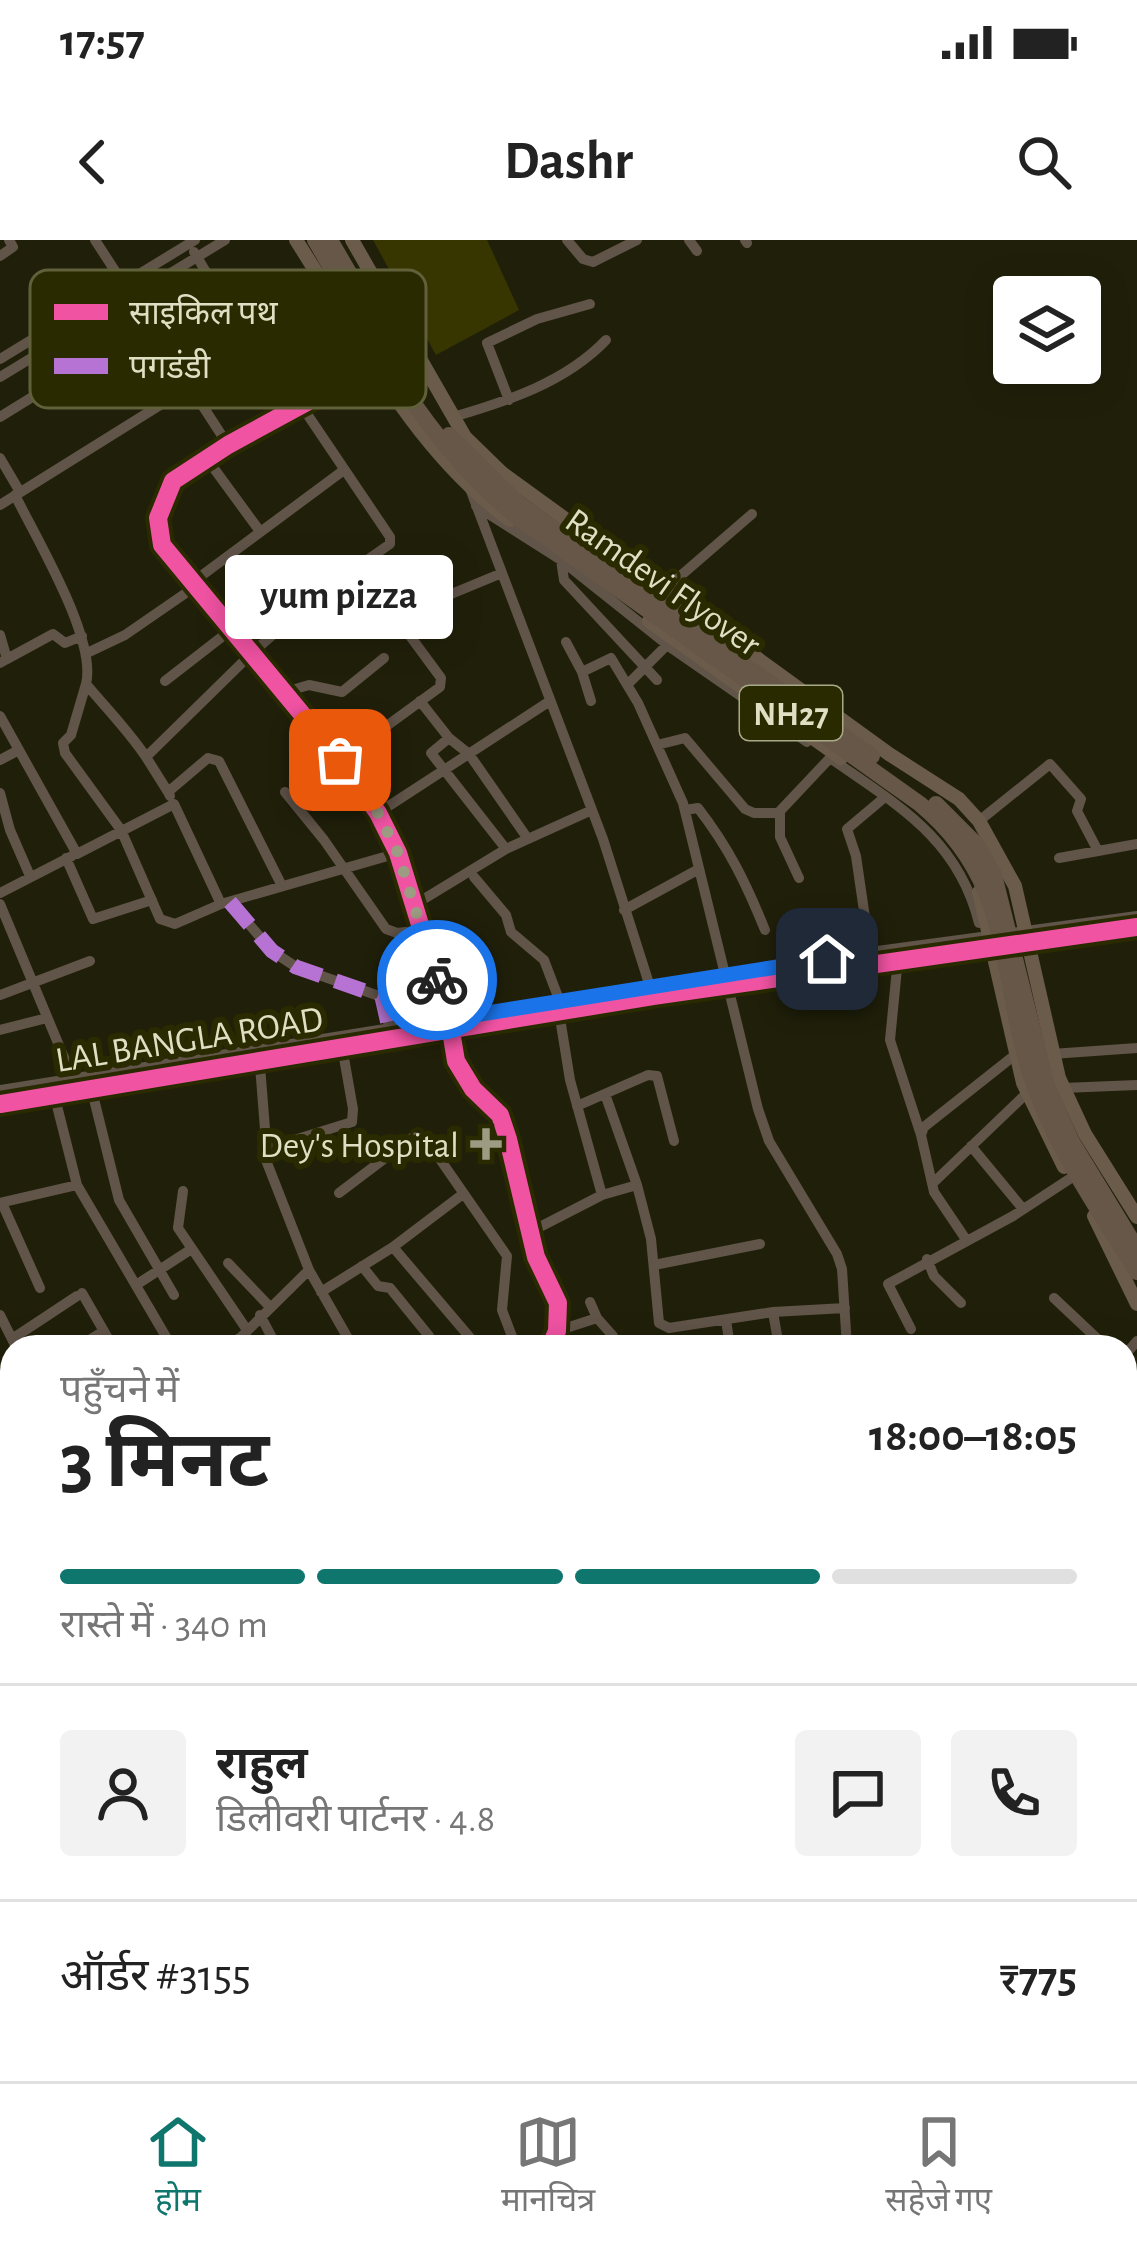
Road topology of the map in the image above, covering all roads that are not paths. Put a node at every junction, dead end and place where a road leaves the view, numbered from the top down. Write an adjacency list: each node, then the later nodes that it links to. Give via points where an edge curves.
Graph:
1 (25, 240): 11 (street)
2 (95, 240): 14 (street)
3 (225, 240): 13 (street)
4 (296, 240): 18 (main road)
5 (315, 240): 19 (highway, Ramdevi Flyover / NH27, bridge)
6 (330, 240): 20 (highway, Ramdevi Flyover / NH27, bridge)
7 (352, 240): 21 (main road)
8 (567, 240): 9 (street, via 593,262)
9 (638, 240)
10 (192, 242): 13 (street); 15 (street)
11 (11, 244): 12 (street)
12 (0, 256)
13 (197, 257): 16 (street); 17 (street)
14 (113, 270)
15 (145, 270)
16 (175, 270)
17 (205, 270)
18 (315, 270)
19 (333, 270)
20 (348, 270)
21 (369, 270)
22 (590, 304): 30 (street, via 487,344)
23 (606, 340): 30 (street)
24 (30, 341): 25 (street)
25 (0, 359)
26 (30, 359): 28 (street)
27 (426, 370): 38 (main road)
28 (0, 377)
29 (30, 398): 37 (street)
30 (509, 400): 38 (street)
31 (426, 401): 168 (highway, Ramdevi Flyover / NH27, bridge, via 495,484 920,790 977,844 1003,902 1047,1086)
32 (156, 408): 44 (street)
33 (204, 408): 39 (street)
34 (404, 408): 43 (main road)
35 (417, 408): 176 (highway, Ramdevi Flyover / NH27, bridge, via 472,480 521,520 956,837 985,884 1037,1094)
36 (295, 409): 39 (street); 42 (street)
37 (0, 417)
38 (453, 417): 53 (main road, via 502,473)
39 (228, 445): 41 (street)
40 (0, 458): 44 (street)
41 (207, 459): 48 (street); 52 (street, via 173,481 158,518 162,545)
42 (344, 470): 48 (street); 50 (street, via 391,540)
43 (469, 486): 46 (street); 121 (main road, via 940,829 975,880)
44 (18, 494): 45 (street); 57 (street)
45 (0, 505)
46 (476, 506): 49 (street); 51 (street)
47 (752, 514): 53 (street)
48 (259, 530): 52 (street)
49 (561, 560): 59 (street); 64 (street, via 564,580)
50 (350, 571): 61 (street); 72 (street, via 440,674 440,687)
51 (502, 573): 54 (street); 73 (street)
52 (194, 584): 55 (street); 60 (street)
53 (663, 591): 92 (main road, via 959,799)
54 (432, 602)
55 (232, 629): 61 (street); 67 (street)
56 (0, 635): 63 (street)
57 (82, 636): 60 (street); 63 (street, via 64,643 53,634)
58 (566, 642): 65 (street)
59 (668, 644): 64 (street); 80 (street)
60 (87, 653): 68 (street)
61 (252, 653): 70 (street); 79 (street)
62 (384, 658): 70 (street, via 341,692 309,685)
63 (3, 661)
64 (644, 668): 66 (street); 69 (street)
65 (582, 672): 69 (street, via 611,658); 71 (street)
66 (657, 680)
67 (165, 682)
68 (86, 684): 79 (street); 93 (street, via 65,753)
69 (628, 684): 76 (street)
70 (285, 692): 82 (street)
71 (591, 700)
72 (420, 701): 75 (street); 82 (street)
73 (550, 701): 78 (street); 88 (street)
74 (0, 716): 77 (street)
75 (449, 738): 78 (street); 83 (street, via 431,753)
76 (658, 745): 89 (street); 91 (street, via 685,738 749,812)
77 (19, 750): 81 (street); 99 (street)
78 (469, 754): 83 (street); 94 (street)
79 (146, 757): 87 (street)
80 (830, 758): 86 (street); 91 (street)
81 (0, 760)
82 (340, 760): 90 (street)
83 (442, 770): 90 (street); 96 (street)
84 (285, 792): 101 (street)
85 (0, 794): 103 (street)
86 (886, 797): 121 (street, via 955,861); 122 (street, via 847,830)
87 (171, 798): 93 (street); 106 (street, via 208,758 219,761); 109 (street)
88 (592, 810): 94 (street); 112 (street)
89 (685, 810): 102 (street); 117 (street, via 698,808 722,838)
90 (378, 813): 98 (street)
91 (780, 813): 105 (street, via 780,837)
92 (979, 821): 97 (street, via 1050,764 1081,799 1077,811); 119 (main road, via 1010,874)
93 (121, 830): 99 (street); 108 (street)
94 (528, 839): 96 (street)
95 (1137, 844): 97 (street)
96 (506, 849): 111 (street)
97 (1098, 851): 100 (street)
98 (398, 853): 101 (street); 111 (street)
99 (71, 856): 103 (street); 108 (street, via 93,919)
100 (1059, 858)
101 (344, 867): 106 (street); 116 (street, via 386,929)
102 (700, 869): 112 (street); 125 (street)
103 (30, 877): 107 (street)
104 (474, 877): 129 (street, via 511,932 544,960)
105 (799, 878)
106 (281, 884): 109 (street)
107 (0, 892)
108 (152, 900): 109 (street, via 168,924)
109 (225, 903): 133 (street, via 296,967 382,997)
110 (0, 904): 118 (street)
111 (414, 905): 116 (street)
112 (624, 910): 127 (street)
113 (1137, 916): 115 (street)
114 (1137, 927): 115 (street)
115 (1092, 928): 119 (street)
116 (422, 930): 131 (street)
117 (765, 930)
118 (13, 936): 120 (street); 126 (street)
119 (1027, 937): 121 (street); 137 (main road)
120 (0, 942)
121 (987, 942): 122 (street); 123 (street); 138 (main road)
122 (870, 952): 125 (street)
123 (898, 958): 125 (street); 149 (street, via 890,1040)
124 (90, 961): 126 (street)
125 (726, 981): 127 (street); 185 (street, via 769,1141 837,1254)
126 (34, 985): 128 (street); 130 (street)
127 (651, 992): 129 (street)
128 (0, 995)
129 (560, 1007): 131 (street); 148 (street)
130 (47, 1018): 132 (street); 139 (street)
131 (449, 1024): 133 (street); 164 (street, via 462,1073 500,1115)
132 (0, 1030)
133 (391, 1034): 134 (street, LAL BANGLA ROAD)
134 (341, 1041): 136 (street, LAL BANGLA ROAD); 152 (street, via 352,1122)
135 (1137, 1048): 137 (street)
136 (259, 1054): 140 (street, LAL BANGLA ROAD); 152 (street)
137 (1052, 1054): 142 (main road)
138 (1015, 1055): 144 (main road); 149 (street)
139 (73, 1079): 140 (street, LAL BANGLA ROAD); 143 (street, LAL BANGLA ROAD)
140 (90, 1082): 145 (street, LAL BANGLA ROAD); 174 (street, via 119,1200)
141 (1137, 1085): 142 (street)
142 (1064, 1088): 163 (main road)
143 (0, 1090)
144 (1027, 1093): 151 (street); 153 (main road)
145 (54, 1094): 147 (street, LAL BANGLA ROAD); 155 (street)
146 (605, 1094): 148 (street); 150 (street, via 656,1076); 156 (street)
147 (0, 1104)
148 (577, 1106): 160 (street)
149 (920, 1135): 154 (street)
150 (674, 1141)
151 (971, 1146): 154 (street); 162 (street)
152 (262, 1150): 175 (street)
153 (1071, 1178): 162 (street); 184 (main road)
154 (932, 1184): 165 (street)
155 (77, 1185): 161 (street); 177 (street)
156 (638, 1185): 160 (street); 172 (street)
157 (183, 1191): 169 (street, via 176,1222)
158 (339, 1193): 159 (street, via 420,1136)
159 (463, 1194): 167 (street); 202 (street, via 507,1256 502,1310)
160 (602, 1195): 164 (street)
161 (1, 1203): 178 (street)
162 (1023, 1209): 165 (street)
163 (1137, 1217)
164 (532, 1231): 192 (street, via 558,1303)
165 (967, 1241): 170 (street)
166 (760, 1244): 172 (street)
167 (393, 1247): 173 (street); 201 (street)
168 (1137, 1249)
169 (190, 1250): 174 (street); 196 (street)
170 (927, 1259): 183 (street); 191 (street, via 888,1284)
171 (228, 1264): 186 (street)
172 (654, 1265): 190 (street, via 659,1323)
173 (362, 1266): 179 (street); 200 (street)
174 (159, 1270): 177 (street); 180 (street)
175 (308, 1270): 179 (street); 186 (street)
176 (1137, 1272)
177 (136, 1285): 195 (street)
178 (40, 1288)
179 (321, 1292): 199 (street)
180 (174, 1295)
181 (1054, 1298): 209 (street)
182 (590, 1303): 188 (street)
183 (961, 1304)
184 (1137, 1304)
185 (844, 1308): 187 (street); 208 (street)
186 (265, 1311): 197 (street); 198 (street)
187 (773, 1312): 189 (street); 207 (street)
188 (598, 1318): 192 (street); 204 (street)
189 (725, 1320): 190 (street); 206 (street)
190 (669, 1328): 205 (street)
191 (911, 1329)
192 (557, 1331): 203 (street)
193 (25, 1335): 194 (street, via 80,1294)
194 (106, 1335)
195 (165, 1335)
196 (242, 1335)
197 (246, 1335)
198 (273, 1335)
199 (346, 1335)
200 (428, 1335)
201 (468, 1335)
202 (511, 1335)
203 (555, 1335)
204 (612, 1335)
205 (670, 1335)
206 (728, 1335)
207 (777, 1335)
208 (846, 1335)
209 (1093, 1335)

